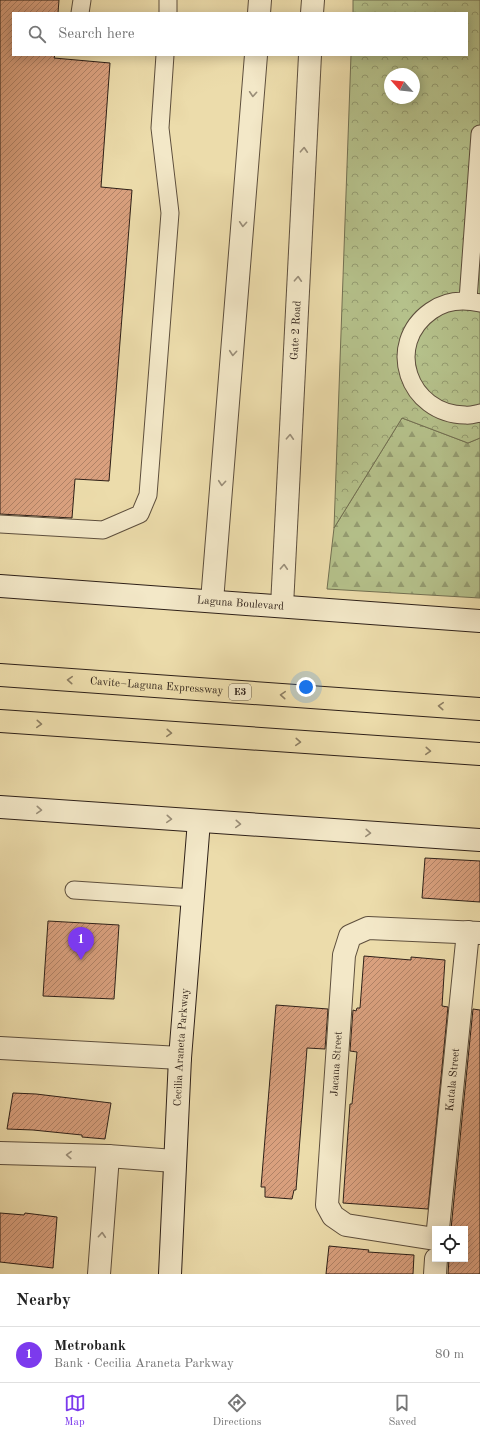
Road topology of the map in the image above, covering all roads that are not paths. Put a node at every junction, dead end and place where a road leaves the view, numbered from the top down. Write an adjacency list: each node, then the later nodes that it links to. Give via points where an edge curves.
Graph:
1 (82, 0): 5 (lane)
2 (168, 0): 6 (lane)
3 (260, 0): 7 (street)
4 (313, 0): 8 (street)
5 (80, 12)
6 (168, 12)
7 (259, 12)
8 (312, 12)
9 (165, 56): 15 (lane, via 160,128 170,213 148,495 140,514 104,530)
10 (256, 56): 17 (street, one-way to 17)
11 (310, 56): 18 (street, Gate 2 Road, one-way to 11)
12 (480, 134): 13 (lane)
13 (474, 301): 14 (lane, via 452,301 438,306 425,315 408,341 406,356 413,386 423,399 435,408 450,414 466,416)
14 (480, 413)
15 (0, 524)
16 (0, 586): 17 (street, Laguna Boulevard)
17 (212, 601): 18 (street, Laguna Boulevard)
18 (282, 606): 19 (street, Laguna Boulevard)
19 (480, 621)
20 (0, 675): 21 (highway, Cavite–Laguna Expressway / E3, one-way to 20)
21 (480, 709)
22 (0, 721): 23 (highway, one-way to 23)
23 (480, 754)
24 (0, 807): 25 (street, one-way to 25)
25 (199, 821): 26 (street, one-way to 26); 28 (street, Cecilia Araneta Parkway)
26 (480, 840)
27 (74, 890): 28 (lane)
28 (194, 898): 31 (street, Cecilia Araneta Parkway)
29 (474, 932): 35 (street, Katala Street); 36 (street, Jacana Street, via 368,928 350,936 344,955 327,1205 333,1216 346,1225)
30 (0, 1048): 31 (street)
31 (180, 1058): 34 (street, Cecilia Araneta Parkway)
32 (0, 1153): 33 (street, one-way to 32)
33 (108, 1156): 34 (street); 38 (street, one-way to 33)
34 (174, 1161): 39 (street, Cecilia Araneta Parkway)
35 (438, 1226)
36 (432, 1239)
37 (436, 1262): 40 (street)
38 (99, 1274)
39 (170, 1274)
40 (435, 1274)

